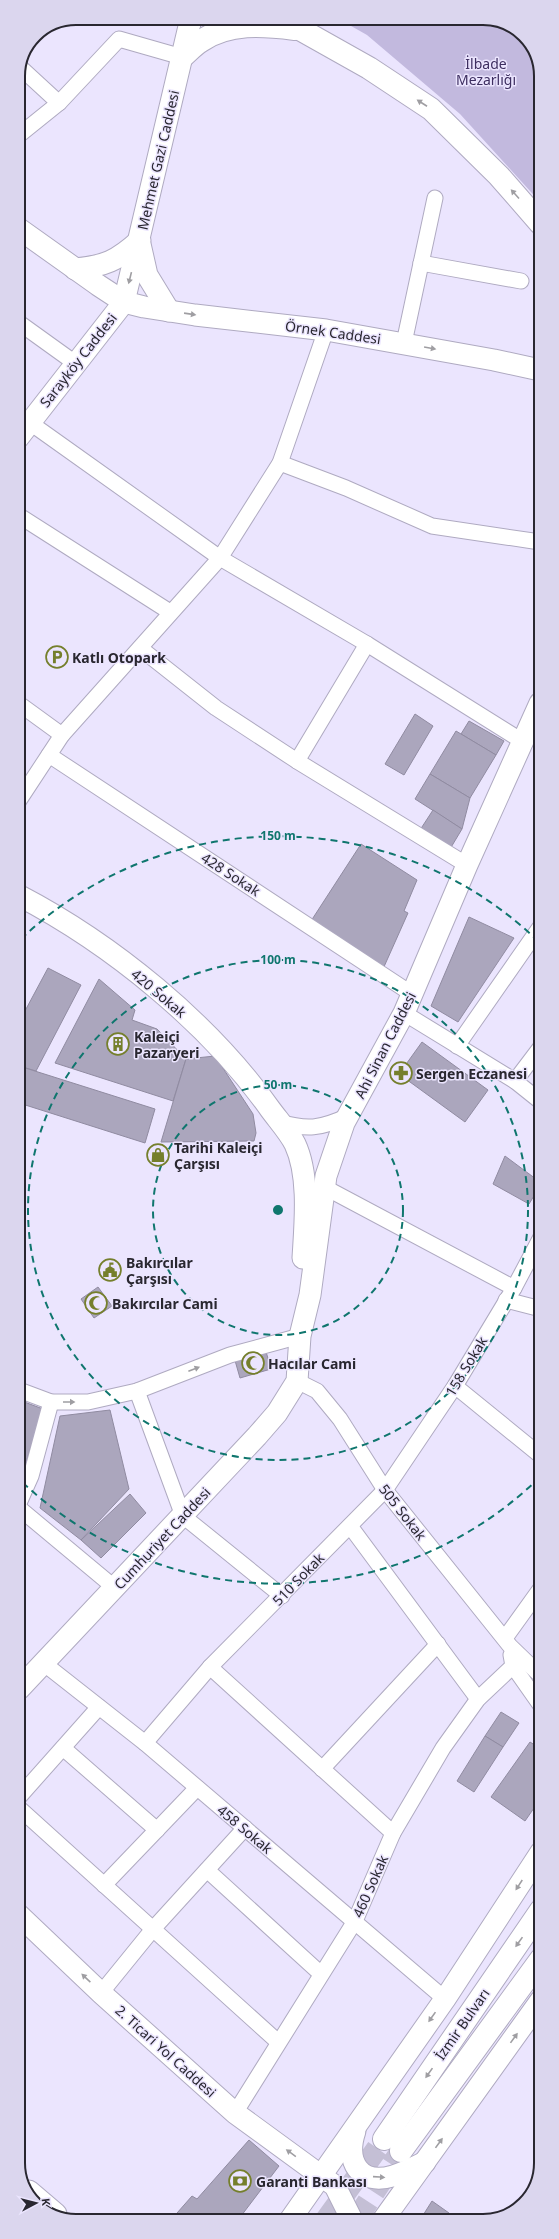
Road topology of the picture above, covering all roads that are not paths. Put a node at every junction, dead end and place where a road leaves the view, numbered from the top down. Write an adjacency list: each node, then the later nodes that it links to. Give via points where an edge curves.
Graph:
1 (189, 25): 4 (main road, Mehmet Gazi Caddesi)
2 (249, 25): 4 (main road, via 221,31 201,41)
3 (290, 25): 9 (main road, one-way to 3, via 499,176 432,109 369,68)
4 (182, 57): 6 (street, via 119,39); 11 (main road, Mehmet Gazi Caddesi, via 144,210)
5 (25, 72): 6 (street)
6 (59, 103): 7 (street)
7 (25, 130)
8 (435, 198): 12 (street)
9 (534, 216)
10 (25, 233): 13 (main road)
11 (140, 240): 13 (main road, via 124,255 109,263); 15 (main road, Mehmet Gazi Caddesi, one-way to 15); 16 (main road, via 147,275)
12 (421, 263): 14 (street); 19 (street)
13 (75, 269): 15 (main road)
14 (521, 281)
15 (124, 302): 16 (main road, Örnek Caddesi); 20 (main road, Sarayköy Caddesi)
16 (169, 311): 18 (main road, Örnek Caddesi, one-way to 18)
17 (25, 327): 20 (street)
18 (326, 330): 19 (main road, Örnek Caddesi); 24 (street)
19 (404, 343): 21 (main road, Örnek Caddesi, one-way to 21)
20 (75, 363): 22 (main road, Sarayköy Caddesi)
21 (534, 369)
22 (25, 429)
23 (25, 431): 27 (street)
24 (280, 463): 26 (street, via 346,488 432,526); 27 (street)
25 (25, 519): 28 (street)
26 (534, 541)
27 (220, 558): 28 (street); 29 (street)
28 (170, 612): 30 (street)
29 (367, 644): 34 (street); 36 (street)
30 (140, 648): 33 (street); 36 (street, via 216,708)
31 (25, 709): 33 (street)
32 (534, 716): 34 (main road, Ahi Sinan Caddesi)
33 (62, 735): 35 (street)
34 (522, 741): 38 (main road, Ahi Sinan Caddesi)
35 (49, 755): 37 (street); 41 (street, 428 Sokak)
36 (297, 761): 38 (street)
37 (25, 791)
38 (467, 865): 41 (main road, Ahi Sinan Caddesi)
39 (25, 899): 48 (main road, 420 Sokak, via 81,930 163,994 208,1035 258,1092)
40 (534, 936): 43 (street)
41 (412, 994): 42 (main road, Ahi Sinan Caddesi)
42 (404, 1013): 43 (street); 47 (main road, Ahi Sinan Caddesi)
43 (457, 1046): 45 (street)
44 (534, 1056): 45 (street)
45 (515, 1081): 46 (street)
46 (534, 1096)
47 (348, 1116): 48 (street, via 324,1126 308,1129); 49 (main road, Ahi Sinan Caddesi, via 326,1176)
48 (279, 1122): 53 (main road, 420 Sokak, via 295,1144 302,1167 306,1209)
49 (326, 1188): 51 (street); 53 (main road, Ahi Sinan Caddesi, via 310,1295)
50 (534, 1248): 51 (street, 158 Sokak)
51 (510, 1294): 52 (street); 55 (street, 158 Sokak)
52 (534, 1306)
53 (301, 1332): 54 (main road, Ahi Sinan Caddesi); 56 (street, one-way to 53, via 230,1355)
54 (297, 1381): 61 (street, 505 Sokak, via 317,1391 336,1414); 63 (main road, Cumhuriyet Caddesi, via 257,1436)
55 (455, 1386): 59 (street); 61 (street, 158 Sokak)
56 (137, 1391): 58 (street, one-way to 56, via 88,1402); 63 (street)
57 (25, 1392): 58 (street)
58 (51, 1402): 60 (street)
59 (534, 1450)
60 (25, 1490)
61 (385, 1490): 64 (street, 510 Sokak); 68 (street, 505 Sokak)
62 (25, 1513): 65 (street)
63 (183, 1516): 65 (main road, Cumhuriyet Caddesi); 66 (street)
64 (350, 1526): 66 (street, 510 Sokak); 69 (street)
65 (115, 1588): 70 (main road, Cumhuriyet Caddesi)
66 (282, 1596): 72 (street, 510 Sokak)
67 (534, 1599): 68 (street)
68 (508, 1642): 71 (street); 73 (street, 505 Sokak)
69 (438, 1644): 76 (street); 80 (street)
70 (42, 1662): 74 (main road, Cumhuriyet Caddesi); 77 (street, 458 Sokak)
71 (513, 1666): 75 (street); 76 (street, 460 Sokak)
72 (210, 1667): 78 (street, 510 Sokak); 80 (street)
73 (534, 1669)
74 (25, 1678)
75 (534, 1696)
76 (478, 1700): 86 (street, 460 Sokak, via 443,1748)
77 (99, 1707): 78 (street, 458 Sokak); 79 (street)
78 (145, 1743): 81 (street, 458 Sokak)
79 (63, 1748): 82 (street); 85 (street)
80 (322, 1769): 86 (street)
81 (197, 1788): 84 (street, 458 Sokak); 85 (street)
82 (25, 1790)
83 (25, 1813): 89 (street)
84 (245, 1828): 88 (street); 92 (street, 458 Sokak)
85 (157, 1830): 89 (street)
86 (393, 1833): 92 (street, 460 Sokak)
87 (534, 1863): 97 (main road, one-way to 97)
88 (207, 1870): 93 (street); 95 (street)
89 (104, 1885): 93 (street)
90 (534, 1920): 102 (main road, İzmir Bulvarı, one-way to 102)
91 (25, 1921): 96 (main road, 2. Ticari Yol Caddesi, one-way to 91)
92 (355, 1921): 95 (street, 460 Sokak); 97 (street, 458 Sokak)
93 (153, 1929): 96 (street); 99 (street)
94 (534, 1969): 103 (main road, İzmir Bulvarı)
95 (321, 1974): 99 (street, 460 Sokak)
96 (101, 1993): 100 (main road, 2. Ticari Yol Caddesi)
97 (445, 1999): 101 (main road, one-way to 101)
98 (534, 2010): 104 (main road, one-way to 98)
99 (278, 2042): 100 (street, 460 Sokak)
100 (235, 2113): 105 (main road, 2. Ticari Yol Caddesi, one-way to 100)
101 (362, 2116): 104 (main road, one-way to 104, via 351,2145 353,2162 362,2172 369,2176 384,2178); 105 (main road)
102 (384, 2139)
103 (401, 2151)
104 (425, 2162): 108 (main road)
105 (322, 2176): 106 (main road); 107 (main road, 2. Ticari Yol Caddesi, via 336,2186)
106 (294, 2214)
107 (349, 2214)
108 (387, 2214)

